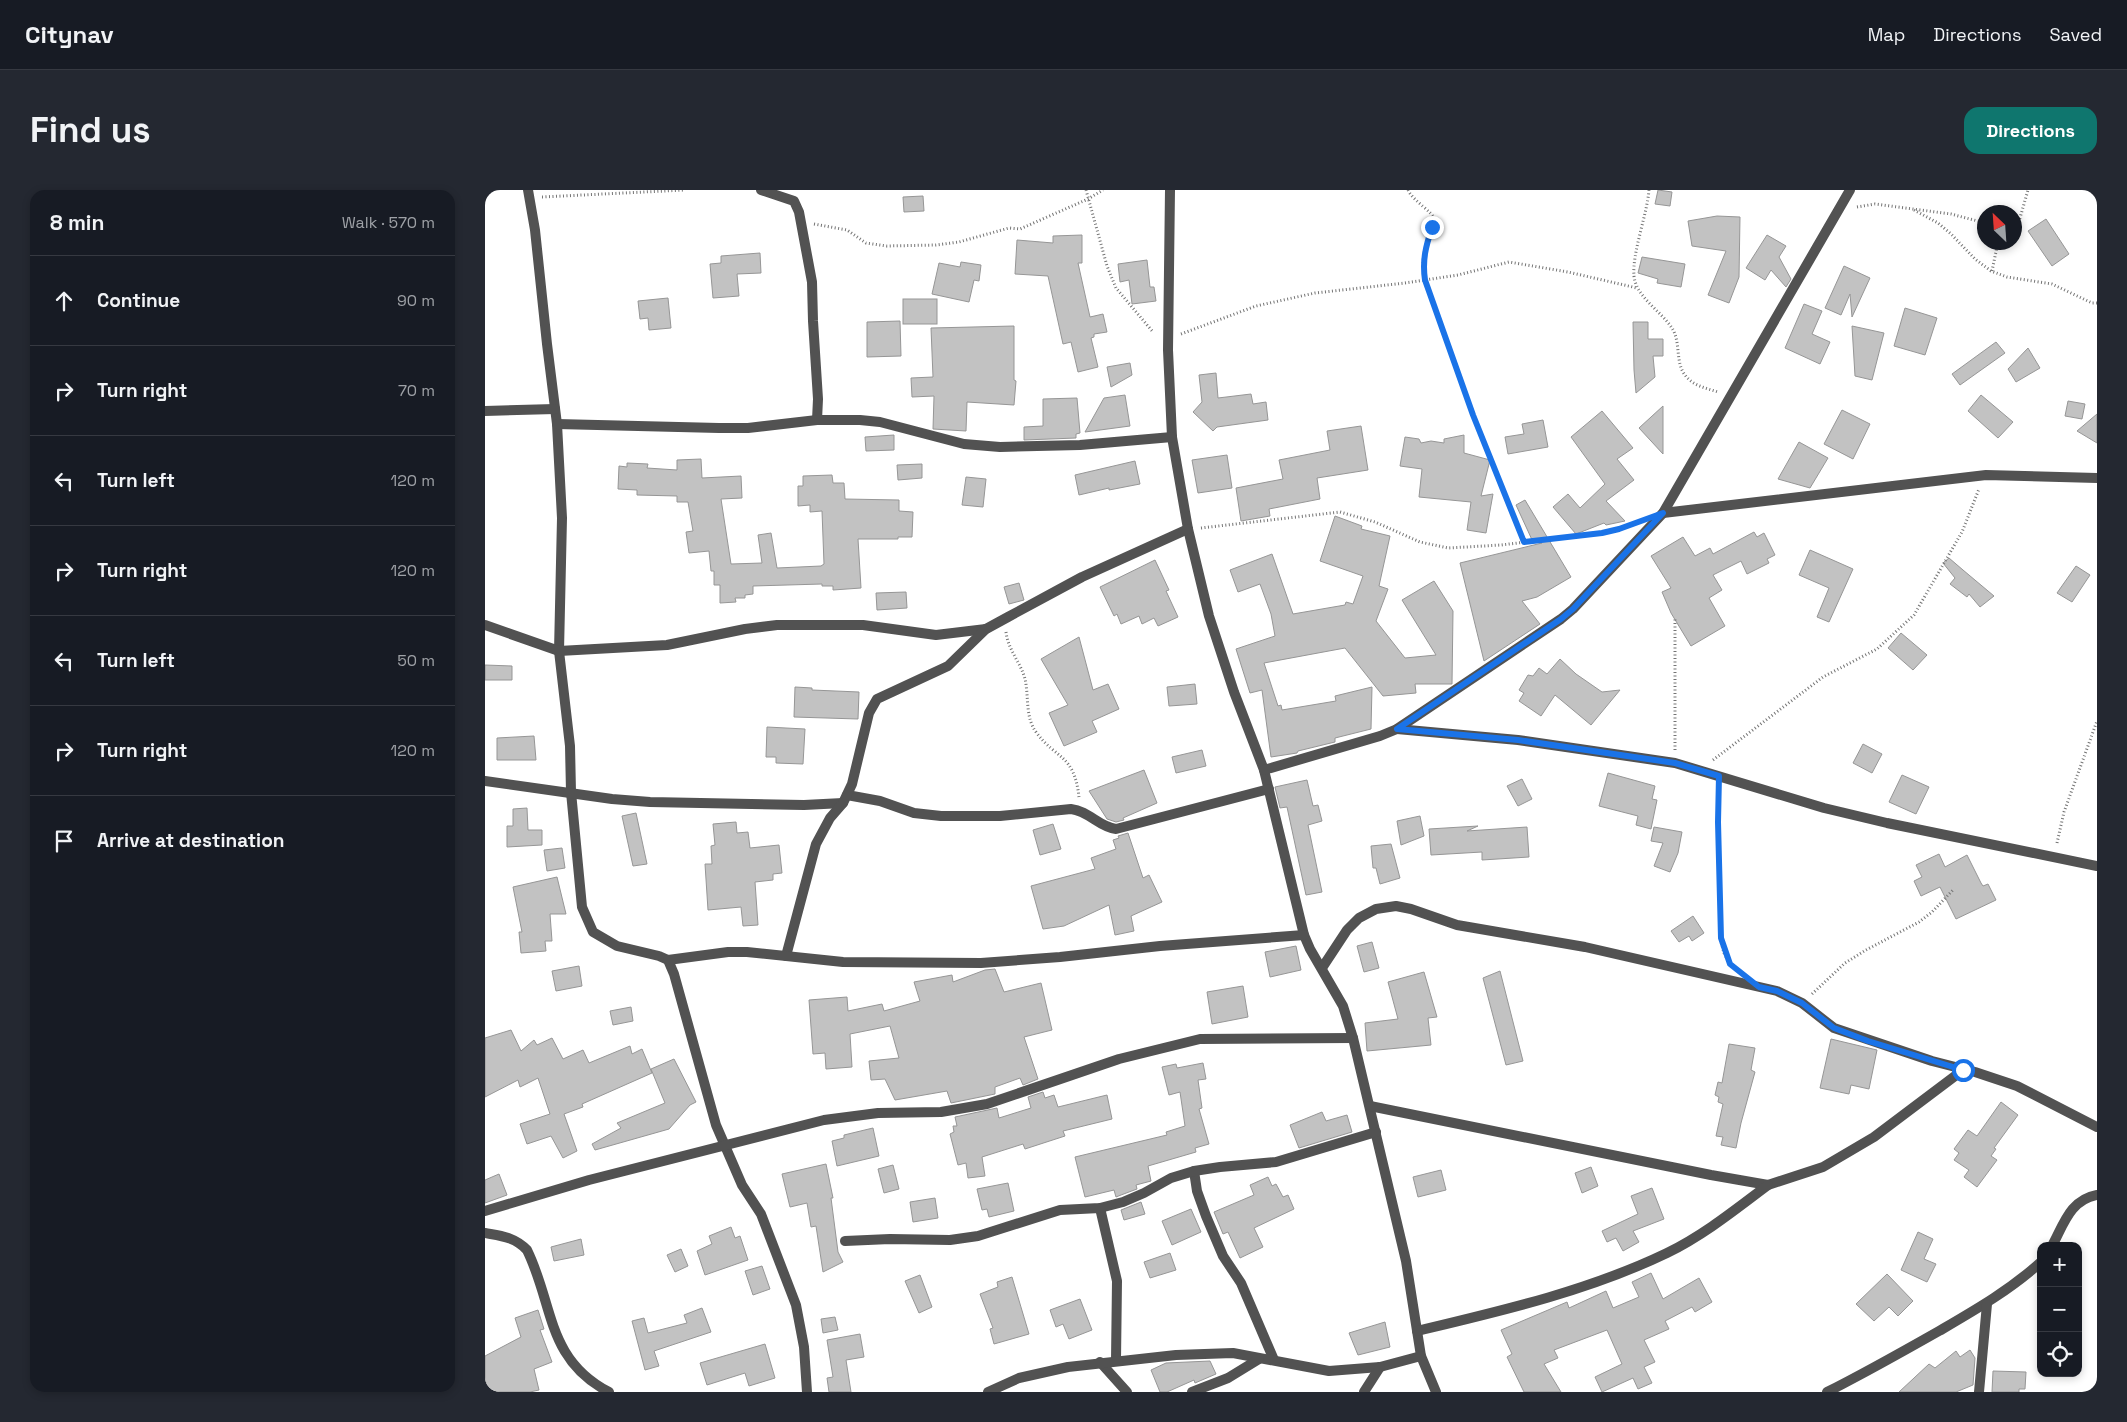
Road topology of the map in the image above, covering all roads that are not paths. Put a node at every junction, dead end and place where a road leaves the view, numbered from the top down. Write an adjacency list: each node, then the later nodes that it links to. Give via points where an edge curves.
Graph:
1 (761, 190): 7 (street, via 794,202 801,222 813,291)
2 (1170, 190): 9 (street, via 1168,350)
3 (1850, 190): 11 (street)
4 (528, 194): 5 (street)
5 (555, 409): 6 (street); 8 (street)
6 (485, 411)
7 (817, 420): 8 (street, via 748,428); 9 (street, via 880,422 964,444 1000,447 1080,445)
8 (557, 424): 15 (street, via 562,518)
9 (1172, 437): 12 (street)
10 (2097, 478): 11 (street, via 1986,475)
11 (1663, 513): 16 (street, via 1561,619)
12 (1188, 529): 14 (street, via 1082,576); 17 (street, via 1209,616)
13 (485, 625): 15 (street)
14 (986, 629): 15 (street, via 936,635 863,625 777,625 745,628 667,645); 21 (street, via 948,666 877,699 869,713 852,784)
15 (559, 651): 20 (street, via 570,746)
16 (1397, 729): 17 (street); 22 (street, via 1518,740 1675,763 1887,824)
17 (1264, 770): 19 (street)
18 (485, 781): 20 (street)
19 (1269, 790): 21 (street, via 1123,828 1108,828 1081,810 1001,816 941,816 914,813 880,801); 23 (street)
20 (571, 792): 21 (street, via 650,802 804,805); 25 (street, via 582,907 593,932 617,946)
21 (845, 799): 24 (street, via 816,844)
22 (2097, 866)
23 (1305, 936): 24 (street, via 981,962 857,962); 26 (street)
24 (786, 956): 25 (street, via 728,952)
25 (668, 960): 32 (street)
26 (1322, 968): 27 (street, via 1343,1006); 28 (street, via 1347,930 1359,918 1375,909 1396,906 1457,925 1585,947 1777,991 1802,1003 1834,1028)
27 (1353, 1038): 29 (street); 32 (street, via 1200,1039 1119,1060 987,1104 941,1112 831,1118)
28 (1963, 1070): 30 (street, via 2017,1086); 34 (street, via 1874,1137 1823,1167)
29 (1370, 1106): 31 (street); 34 (street)
30 (2097, 1127)
31 (1376, 1132): 33 (street, via 1276,1162); 43 (street, via 1406,1261)
32 (724, 1146): 37 (street); 52 (street, via 761,1214 797,1305)
33 (1193, 1172): 36 (street, via 1171,1178 1123,1202); 47 (street, via 1200,1200 1223,1256 1241,1283)
34 (1768, 1185): 43 (street, via 1719,1222 1669,1252 1622,1273 1497,1312)
35 (2097, 1195): 40 (street, via 2088,1196 2066,1215)
36 (1100, 1208): 39 (street, via 1061,1210 978,1236 950,1240); 46 (street, via 1117,1281)
37 (485, 1210)
38 (485, 1233): 51 (street, via 508,1237 527,1250 561,1346 577,1368)
39 (845, 1241)
40 (2054, 1242)
41 (2037, 1266): 42 (street)
42 (1987, 1304): 57 (street); 58 (street)
43 (1417, 1331): 44 (street)
44 (1421, 1356): 49 (street); 56 (street)
45 (1259, 1359): 46 (street, via 1233,1353); 47 (street); 50 (street, via 1228,1378)
46 (1116, 1360): 48 (street)
47 (1274, 1360): 49 (street, via 1329,1370)
48 (1100, 1362): 53 (street, via 1019,1378); 54 (street)
49 (1380, 1367): 55 (street)
50 (1197, 1391)
51 (609, 1392)
52 (807, 1392)
53 (989, 1392)
54 (1127, 1392)
55 (1364, 1392)
56 (1436, 1392)
57 (1827, 1392)
58 (1979, 1392)

